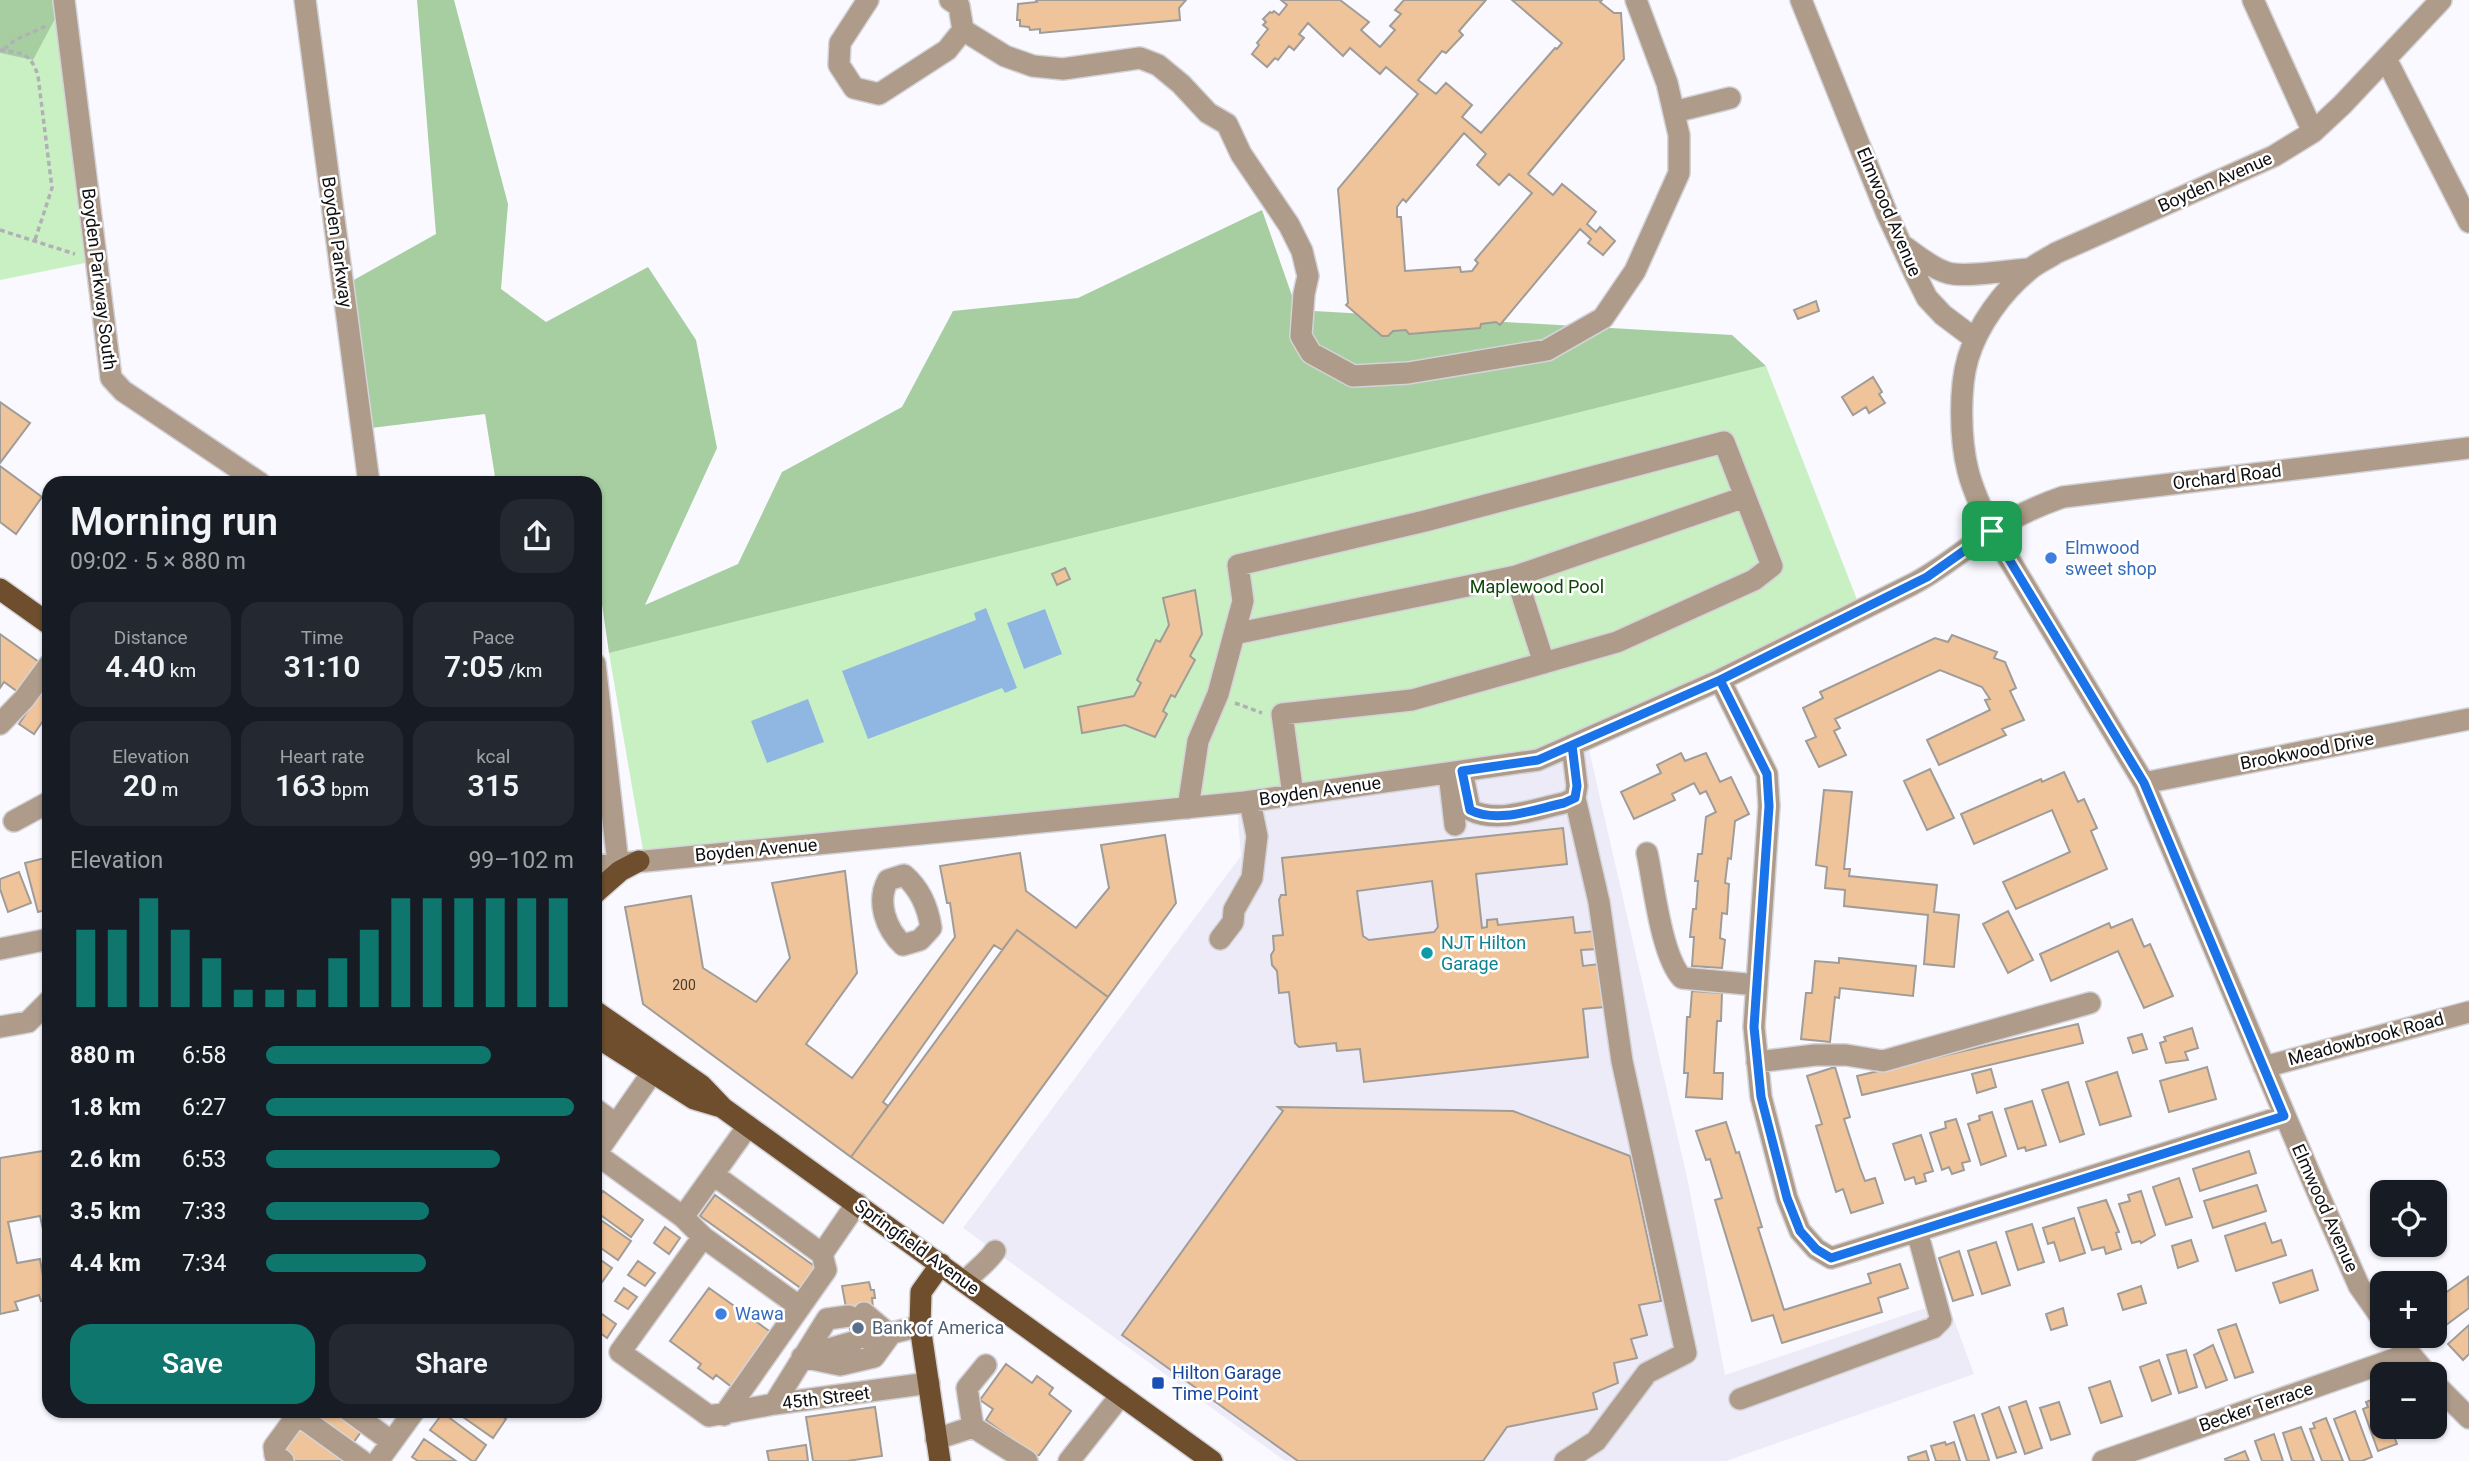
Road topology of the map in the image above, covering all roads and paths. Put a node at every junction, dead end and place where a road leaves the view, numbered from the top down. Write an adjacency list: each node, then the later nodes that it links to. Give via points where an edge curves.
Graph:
1 (305, 0): 24 (street, Boyden Parkway)
2 (868, 0): 9 (street, via 840,43 839,65 854,88 878,94 947,50)
3 (950, 0): 9 (street, via 959,6)
4 (1636, 0): 13 (street)
5 (1801, 0): 18 (street, Elmwood Avenue)
6 (2253, 0): 14 (street)
7 (2441, 0): 11 (street, Boyden Avenue)
8 (65, 8): 10 (path); 19 (street, Boyden Parkway South)
9 (963, 30): 13 (street, via 1005,56 1033,66 1063,69 1140,58 1158,65 1208,113 1227,124 1302,251 1308,276 1301,336 1311,353 1353,376 1408,373 1547,350 1603,318 1635,271 1679,173)
10 (1, 50): 17 (path, via 27,56 38,76 52,188)
11 (2386, 59): 14 (street, Boyden Avenue); 15 (street)
12 (1730, 98): 13 (street)
13 (1674, 112)
14 (2314, 132): 20 (street, Boyden Avenue, via 2274,156)
15 (2469, 222)
16 (0, 230): 17 (path)
17 (35, 240): 19 (path)
18 (1900, 243): 20 (street, via 1947,273); 21 (street, Elmwood Avenue, via 1927,298)
19 (96, 261): 23 (street, Boyden Parkway South, via 111,378 123,391)
20 (2030, 268): 21 (street, Boyden Avenue, via 1995,307)
21 (1975, 339): 26 (street, Elmwood Avenue, via 1961,405 1964,449)
22 (2469, 448): 26 (street, Orchard Road, via 2063,497)
23 (250, 476)
24 (368, 476)
25 (1745, 497): 27 (street); 30 (street, via 1724,442 1238,565 1243,601); 31 (street, via 1772,566 1754,580 1617,642)
26 (1992, 531): 33 (street, Boyden Avenue, via 1927,577); 41 (street, Elmwood Avenue)
27 (1516, 576): 30 (street); 31 (street)
28 (0, 589): 29 (main road)
29 (42, 619)
30 (1234, 634): 34 (street)
31 (1544, 663): 36 (street, via 1412,700)
32 (42, 674): 38 (street)
33 (1720, 680): 39 (street, Boyden Avenue); 58 (street, via 1767,774 1769,806)
34 (1226, 699): 36 (path, via 1257,713); 46 (street, via 1198,741)
35 (602, 705): 51 (street)
36 (1282, 714): 42 (street)
37 (2469, 719): 41 (street, Brookwood Drive)
38 (0, 724)
39 (1572, 745): 40 (street, Boyden Avenue, via 1538,760); 43 (street)
40 (1455, 772): 42 (street, Boyden Avenue); 43 (street, via 1470,810 1490,817); 48 (street)
41 (2144, 783): 65 (street, Elmwood Avenue)
42 (1293, 795): 44 (street, Boyden Avenue)
43 (1575, 798): 113 (street, via 1599,902 1622,1061 1686,1353 1647,1373 1596,1441)
44 (1250, 802): 46 (street, Boyden Avenue); 55 (street, via 1257,836 1252,878 1234,910 1233,922)
45 (42, 806): 47 (street)
46 (1188, 808): 49 (street, Boyden Avenue)
47 (14, 821)
48 (1455, 825)
49 (899, 837): 51 (street, Boyden Avenue); 53 (street)
50 (1647, 853): 58 (street, via 1666,945 1676,971 1682,978)
51 (629, 862): 52 (street, Boyden Avenue); 54 (main road)
52 (602, 865)
53 (904, 875): 53 (street, via 888,880 883,888 891,934 903,945 920,940 931,928 929,912 914,883)
54 (602, 888)
55 (1214, 935)
56 (42, 940): 57 (street)
57 (0, 949)
58 (1757, 985): 64 (street, via 1754,1027)
59 (2090, 1003): 64 (street, via 1883,1061 1815,1055)
60 (42, 1008): 62 (street, via 28,1022)
61 (2469, 1012): 65 (street, Meadowbrook Road)
62 (0, 1027)
63 (604, 1030): 66 (main road, Springfield Avenue); 67 (main road, Springfield Avenue, via 701,1085)
64 (1758, 1062): 77 (street, via 1761,1097 1787,1198 1800,1231 1816,1249 1831,1258)
65 (2264, 1067): 69 (street, Elmwood Avenue)
66 (652, 1073): 67 (main road, Springfield Avenue, via 694,1099); 70 (street)
67 (723, 1108): 71 (main road, Springfield Avenue)
68 (602, 1114): 70 (street)
69 (2284, 1116): 77 (street); 83 (street, Elmwood Avenue)
70 (616, 1124): 72 (street)
71 (748, 1126): 74 (street); 75 (main road, Springfield Avenue)
72 (602, 1144)
73 (602, 1159): 76 (street)
74 (714, 1175): 76 (street); 80 (street)
75 (856, 1203): 80 (street); 81 (main road, Springfield Avenue)
76 (683, 1217): 78 (street)
77 (1917, 1231): 95 (street, via 1939,1323)
78 (704, 1237): 84 (street); 97 (street, via 620,1352 709,1416)
79 (990, 1248): 82 (street, via 975,1259)
80 (822, 1254): 84 (street, via 826,1270)
81 (941, 1264): 82 (main road, Springfield Avenue); 85 (main road, via 921,1292)
82 (971, 1276): 93 (main road, Springfield Avenue)
83 (2370, 1301)
84 (800, 1307): 97 (street)
85 (919, 1326): 86 (street); 92 (main road)
86 (890, 1335): 89 (street); 89 (street, via 874,1357 840,1365); 89 (street, via 856,1315 827,1319)
87 (2405, 1348): 88 (street)
88 (2410, 1354): 90 (street); 114 (street, Becker Terrace)
89 (802, 1357): 96 (street)
90 (2417, 1362)
91 (986, 1365): 103 (street, via 967,1388)
92 (929, 1383): 96 (street, 45th Street); 104 (main road)
93 (1121, 1395): 111 (street); 112 (main road, Springfield Avenue)
94 (2447, 1395): 102 (street)
95 (1740, 1399)
96 (774, 1404): 97 (street, 45th Street)
97 (724, 1415)
98 (295, 1418): 106 (street, via 274,1447)
99 (306, 1418): 107 (street)
100 (359, 1418): 105 (street)
101 (406, 1418): 105 (street)
102 (2469, 1418)
103 (973, 1427): 104 (street); 110 (street)
104 (936, 1439): 109 (main road)
105 (392, 1442): 108 (street)
106 (283, 1461)
107 (362, 1461)
108 (378, 1461)
109 (940, 1461)
110 (1027, 1461)
111 (1069, 1461)
112 (1212, 1461)
113 (1564, 1461)
114 (2103, 1461)

